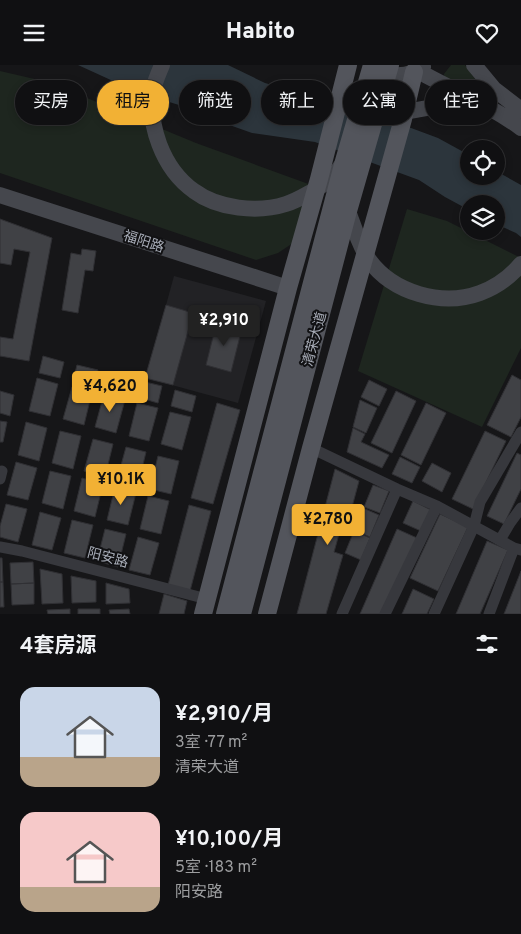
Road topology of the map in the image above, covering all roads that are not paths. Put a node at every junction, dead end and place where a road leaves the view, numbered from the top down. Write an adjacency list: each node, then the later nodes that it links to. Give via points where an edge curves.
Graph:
1 (162, 65): 16 (street, via 152,102 155,133 175,172 195,192 226,205 271,208 299,199 325,184)
2 (338, 65): 8 (street)
3 (365, 65): 7 (street, via 387,75 403,75)
4 (372, 65): 16 (main road, 清荣大道)
5 (390, 65): 18 (main road, 清荣大道)
6 (474, 65): 12 (street)
7 (419, 69): 9 (street); 10 (main road)
8 (344, 79): 20 (main road)
9 (439, 80)
10 (415, 81)
11 (497, 108): 12 (street)
12 (514, 114): 14 (street); 15 (street)
13 (401, 125): 22 (main road)
14 (521, 128)
15 (521, 134)
16 (344, 161): 31 (main road, 清荣大道)
17 (0, 195): 20 (street, 福阳路)
18 (348, 211): 19 (street, via 370,261 394,283 430,297 460,298 479,294 500,283); 32 (main road, 清荣大道)
19 (521, 265)
20 (288, 288): 30 (main road)
21 (521, 432): 26 (street, via 480,502)
22 (311, 448): 23 (street); 33 (main road)
23 (397, 489): 24 (street); 34 (street)
24 (437, 506): 26 (street); 35 (street)
25 (521, 507): 27 (street)
26 (474, 526): 27 (street); 36 (street)
27 (500, 540): 29 (street)
28 (0, 547): 30 (street, 阳安路)
29 (518, 549): 37 (street)
30 (205, 607)
31 (225, 614)
32 (242, 614)
33 (267, 614)
34 (343, 614)
35 (385, 614)
36 (434, 614)
37 (489, 614)

